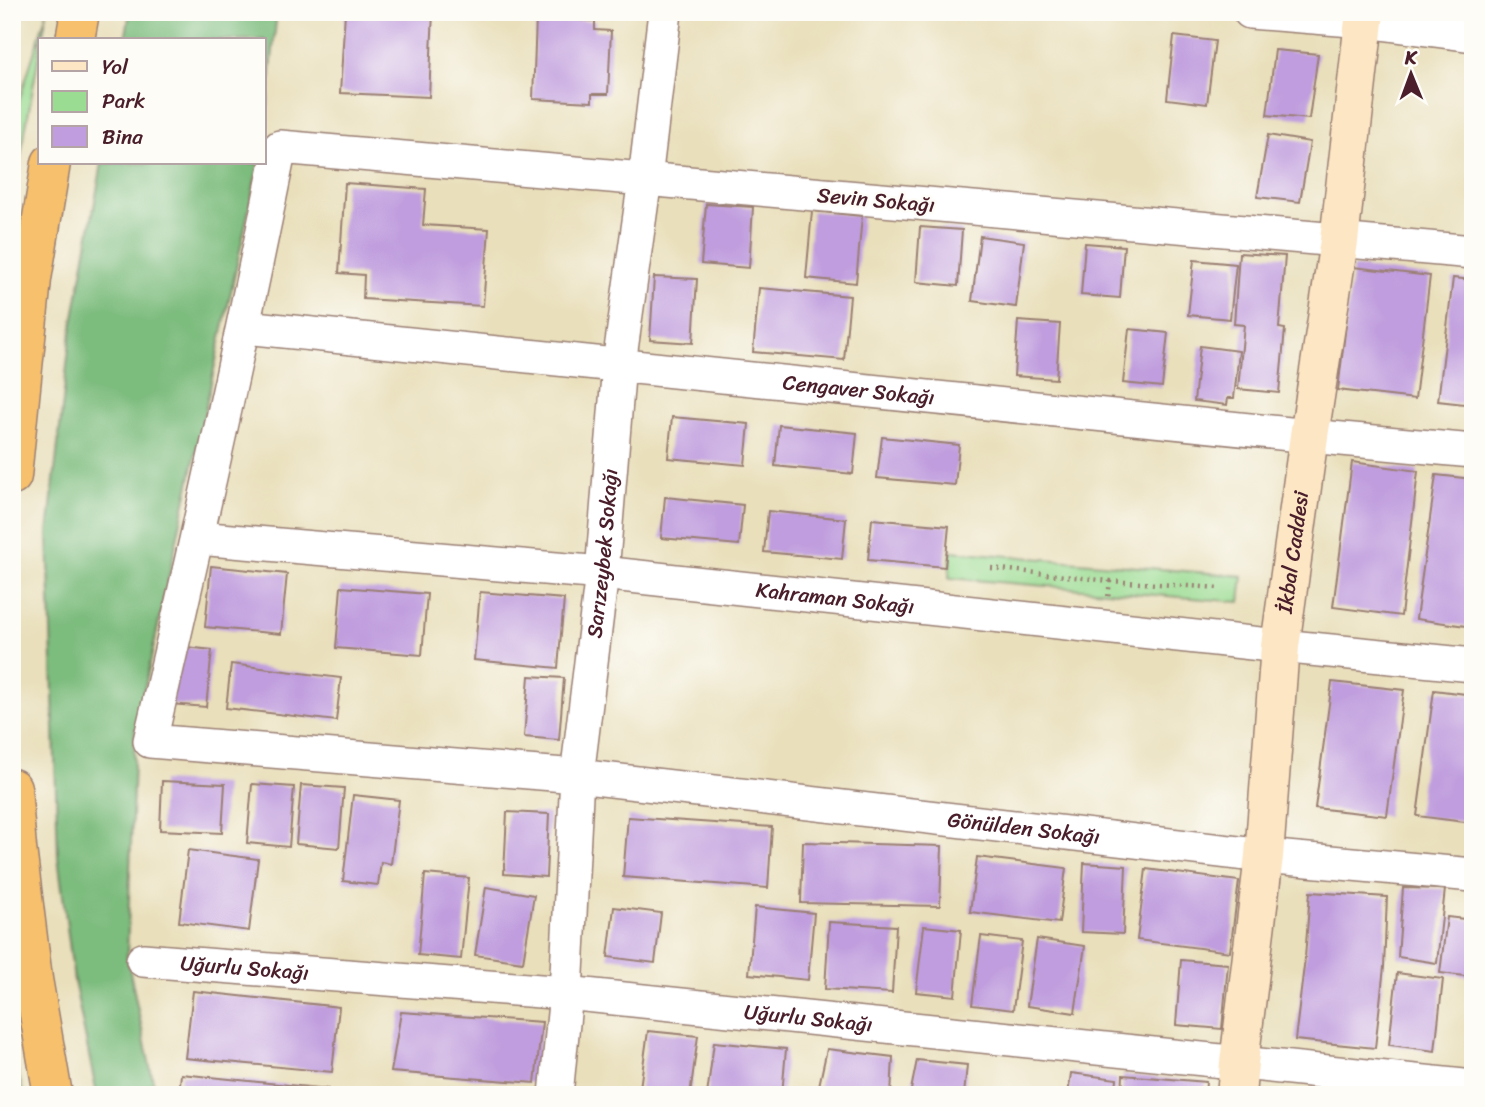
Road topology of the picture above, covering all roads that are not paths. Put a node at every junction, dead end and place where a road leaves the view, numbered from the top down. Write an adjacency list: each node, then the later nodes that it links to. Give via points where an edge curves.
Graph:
1 (80, 12): 6 (highway)
2 (666, 12): 8 (street, Sarızeybek Sokağı)
3 (1250, 12): 4 (street)
4 (1365, 17): 5 (street); 9 (main road, İkbal Caddesi)
5 (1473, 35)
6 (75, 38)
7 (51, 164): 15 (highway, via 32,279)
8 (645, 179): 9 (street, Sevin Sokağı); 11 (street, Sevin Sokağı, via 280,147); 12 (street, Sarızeybek Sokağı)
9 (1339, 241): 10 (street, Sevin Sokağı); 13 (main road, İkbal Caddesi)
10 (1473, 252)
11 (244, 327): 12 (street, Cengaver Sokağı); 16 (street)
12 (619, 364): 13 (street, Cengaver Sokağı); 17 (street, Sarızeybek Sokağı)
13 (1309, 436): 14 (street, Cengaver Sokağı); 18 (main road, İkbal Caddesi)
14 (1473, 451)
15 (12, 475)
16 (198, 538): 17 (street, Kahraman Sokağı); 20 (street, Gönülden Sokağı, via 150,741)
17 (602, 573): 18 (street, Kahraman Sokağı); 20 (street, Sarızeybek Sokağı)
18 (1280, 646): 19 (street, Kahraman Sokağı); 22 (main road, İkbal Caddesi)
19 (1473, 665)
20 (577, 776): 22 (street, Gönülden Sokağı); 25 (street, Sarızeybek Sokağı)
21 (12, 788): 28 (highway, via 33,979)
22 (1264, 856): 23 (street, Gönülden Sokağı); 26 (main road, İkbal Caddesi)
23 (1473, 875)
24 (144, 960): 25 (street, Uğurlu Sokağı)
25 (566, 993): 26 (street, Uğurlu Sokağı); 29 (street, Sarızeybek Sokağı)
26 (1238, 1079): 27 (street, Uğurlu Sokağı)
27 (1473, 1087)
28 (53, 1095)
29 (556, 1095)

